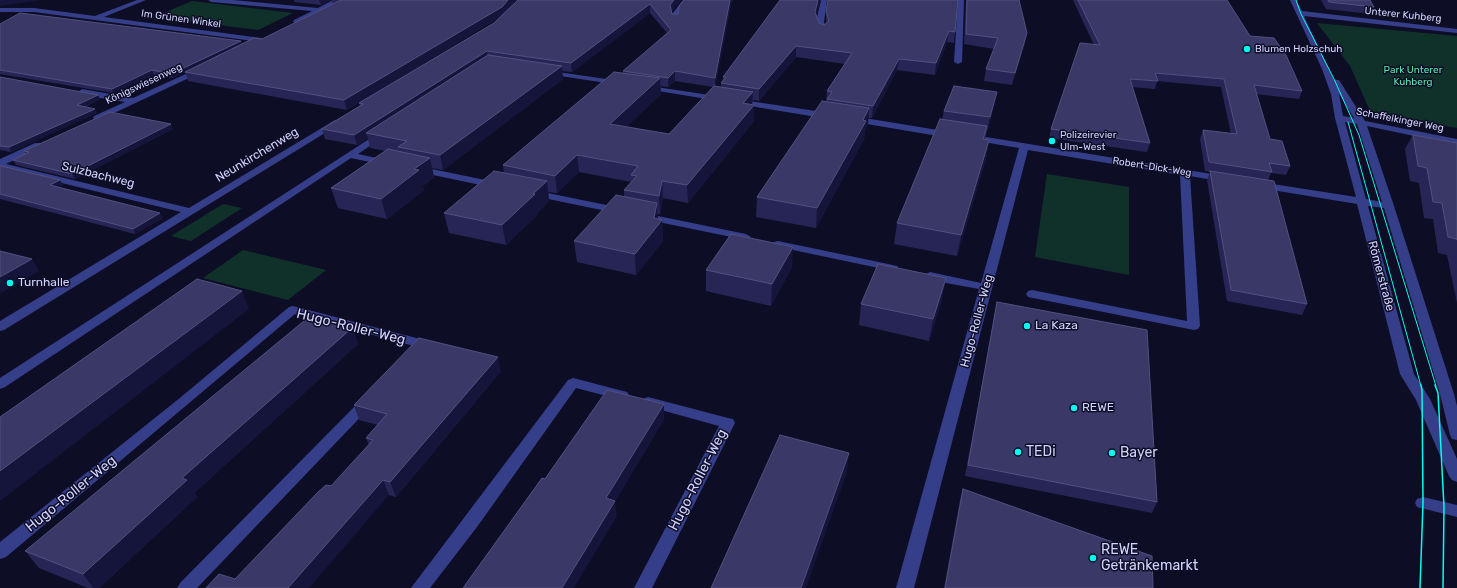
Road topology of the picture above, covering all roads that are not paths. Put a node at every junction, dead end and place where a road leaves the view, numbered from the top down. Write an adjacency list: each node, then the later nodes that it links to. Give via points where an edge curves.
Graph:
1 (143, 0): 12 (street, Im Grünen Winkel)
2 (211, 0): 10 (street, Im Grünen Winkel)
3 (338, 0): 10 (street)
4 (686, 0): 13 (street, via 675,14)
5 (824, 0): 16 (street, via 820,22)
6 (961, 0): 18 (street)
7 (1293, 0): 11 (street, Römerstraße)
8 (20, 3): 9 (street)
9 (3, 10): 12 (street, Im Grünen Winkel, via 34,10)
10 (320, 10): 14 (street)
11 (1298, 13): 15 (street, Unterer Kuhberg); 20 (street, Römerstraße)
12 (97, 17): 17 (street, Im Grünen Winkel, via 264,38)
13 (675, 20)
14 (286, 27)
15 (1457, 31)
16 (823, 32)
17 (248, 46)
18 (958, 62)
19 (210, 66): 23 (street, Königswiesenweg)
20 (1326, 69): 25 (street, Römerstraße, via 1335,94); 27 (street, Römerstraße)
21 (540, 71): 31 (street, Robert-Dick-Weg)
22 (74, 90): 23 (street)
23 (134, 101): 26 (street, Königswiesenweg)
24 (343, 118): 43 (street, Neunkirchenweg)
25 (1339, 118): 27 (street, Schaffelkinger Weg); 41 (street, Römerstraße)
26 (90, 121)
27 (1361, 122): 30 (street, Schaffelkinger Weg); 42 (street, Römerstraße)
28 (389, 128): 32 (street)
29 (49, 140): 33 (street)
30 (1457, 142)
31 (1024, 146): 36 (street, Robert-Dick-Weg); 46 (street, Hugo-Roller-Weg)
32 (349, 155): 34 (street); 50 (street)
33 (0, 164): 43 (street, Sulzbachweg)
34 (396, 164)
35 (411, 168): 39 (street)
36 (1185, 173): 37 (street, Robert-Dick-Weg); 47 (street, via 1194,326)
37 (1231, 180)
38 (1247, 183): 41 (street)
39 (503, 187)
40 (526, 192): 44 (street)
41 (1361, 201): 42 (street); 53 (street, Römerstraße, via 1407,374 1423,398)
42 (1389, 206): 52 (street, Römerstraße, via 1447,394)
43 (190, 211): 48 (street, Neunkirchenweg)
44 (900, 269)
45 (916, 273): 46 (street)
46 (986, 287): 60 (street, Hugo-Roller-Weg)
47 (1032, 294)
48 (0, 327)
49 (407, 361): 56 (street, Hugo-Roller-Weg, via 424,344 293,310)
50 (0, 384)
51 (380, 389): 57 (street)
52 (1457, 435)
53 (1457, 476)
54 (1423, 503): 55 (street)
55 (1457, 511)
56 (0, 552)
57 (186, 588)
58 (420, 588): 59 (street, Hugo-Roller-Weg, via 573,383 728,423)
59 (643, 588)
60 (905, 588)

